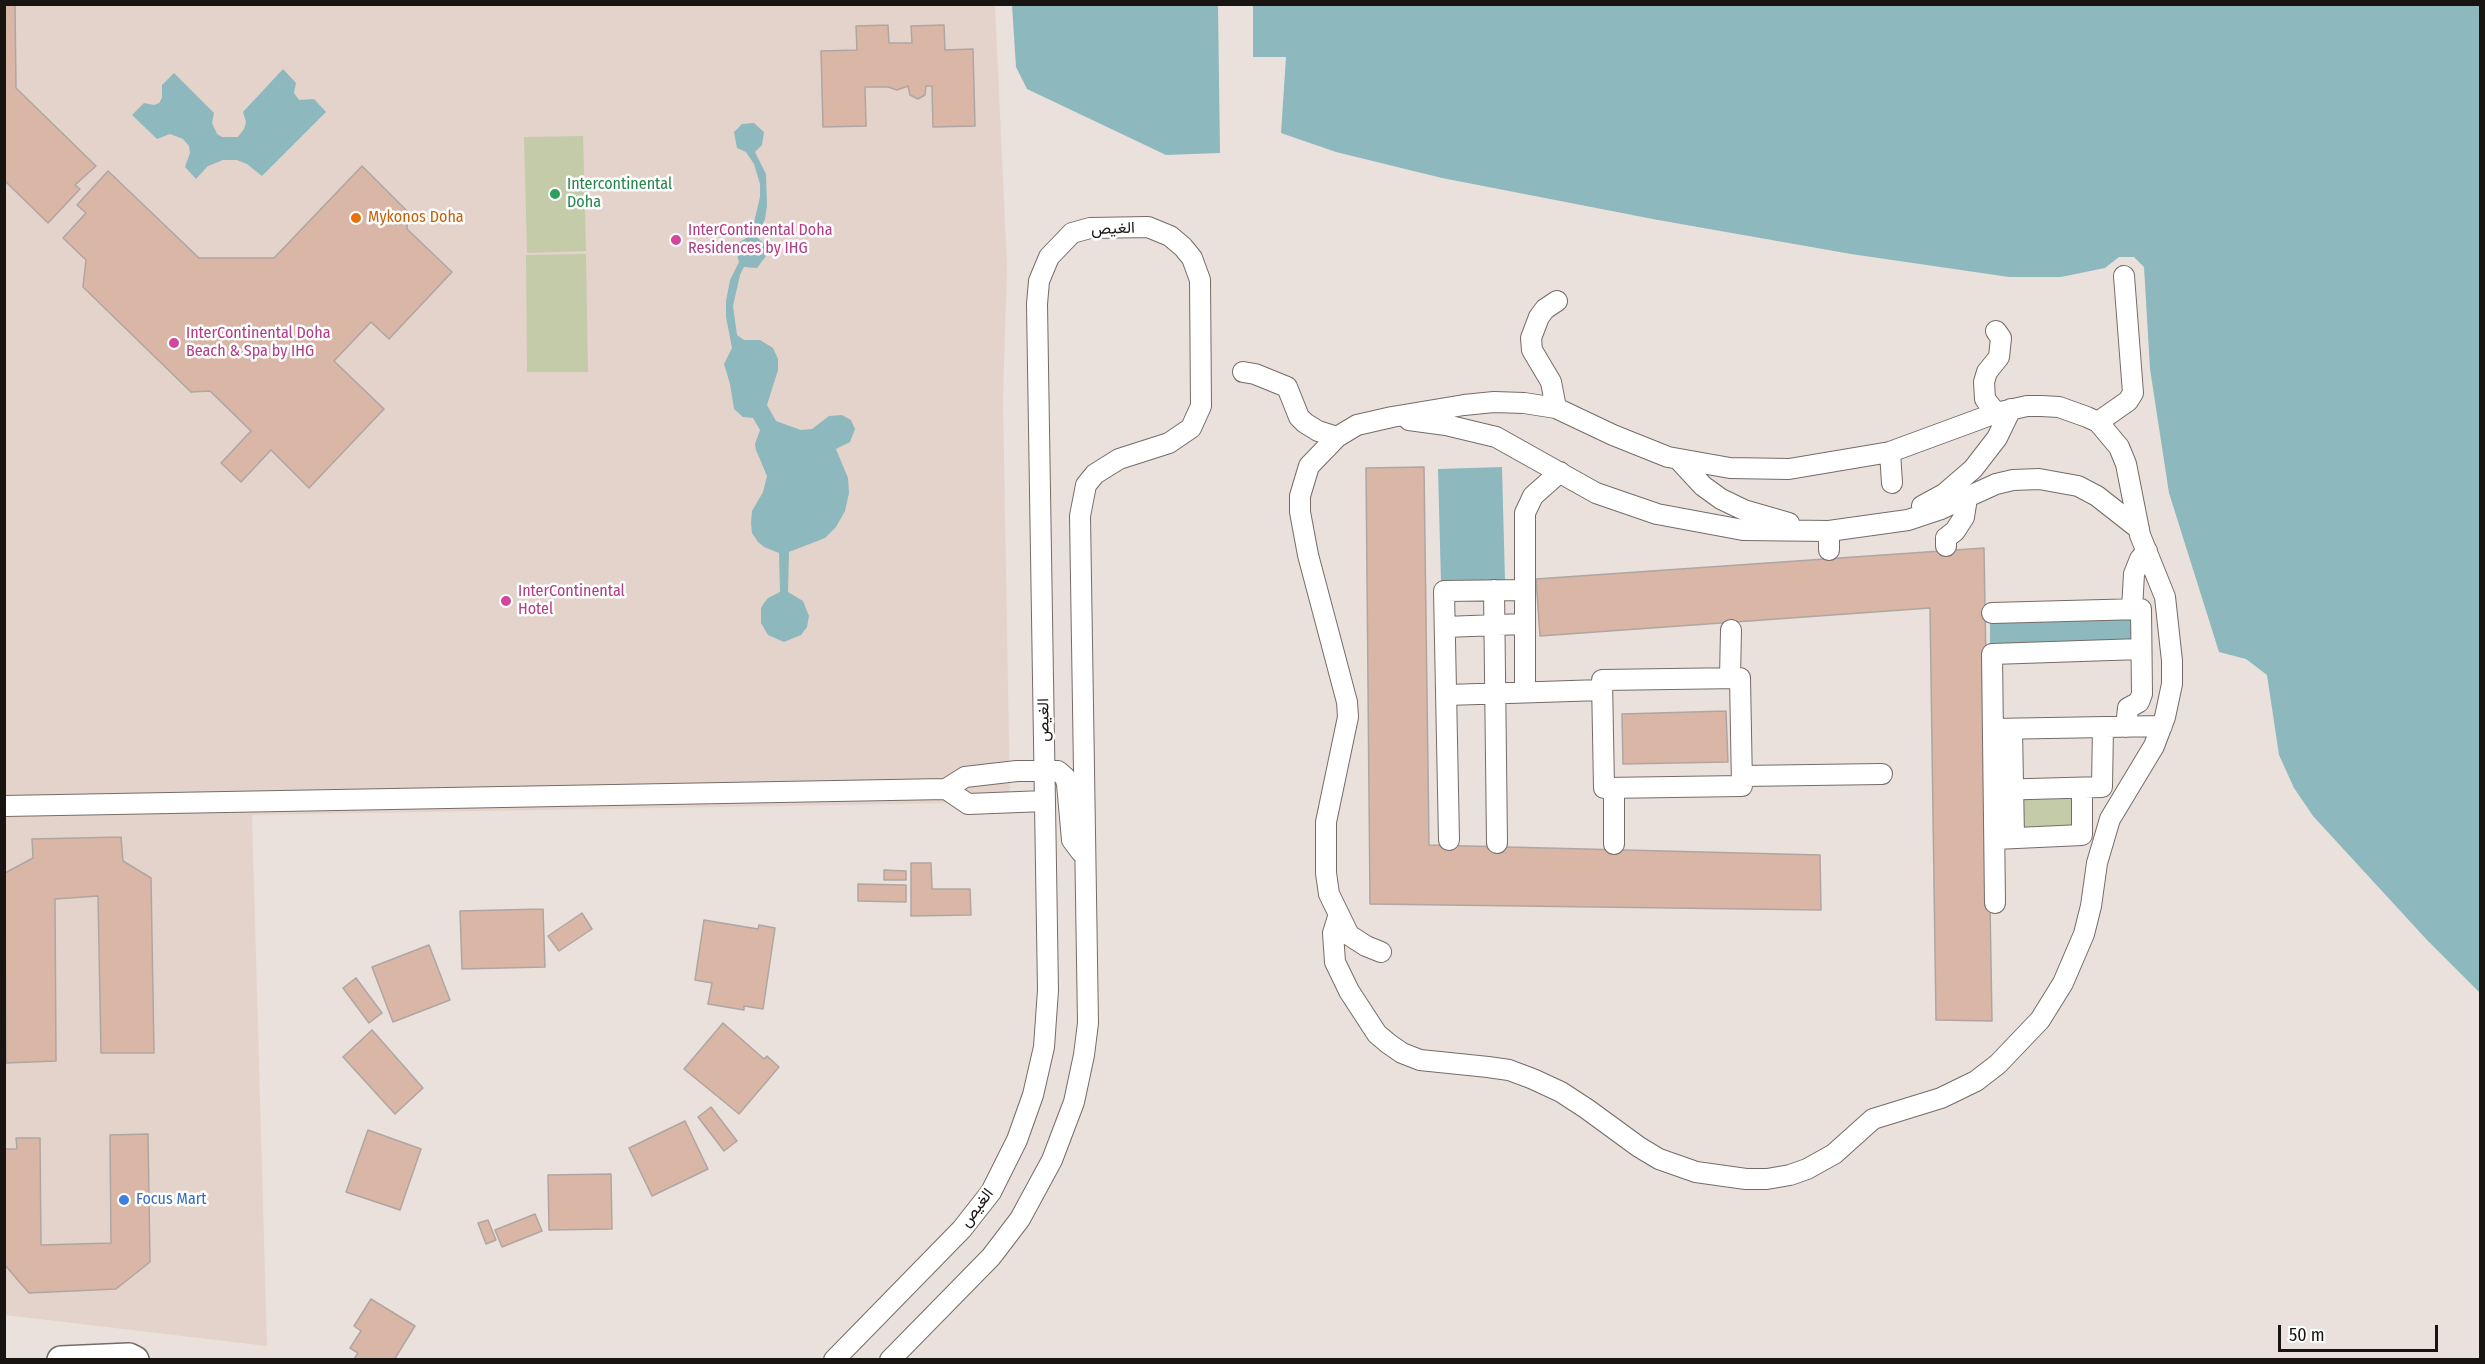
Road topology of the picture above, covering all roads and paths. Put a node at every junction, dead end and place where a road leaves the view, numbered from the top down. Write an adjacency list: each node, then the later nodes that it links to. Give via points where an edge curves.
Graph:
1 (2124, 276): 8 (street, via 2133,393)
2 (1557, 302): 5 (street, via 1539,317 1531,338 1537,363 1551,382)
3 (1996, 331): 6 (street, via 2001,338 1999,357 1987,372 1985,399)
4 (1243, 372): 9 (street, via 1287,387 1305,423)
5 (1556, 408): 7 (street, via 1494,402); 11 (street)
6 (2004, 411): 8 (street, via 2027,406 2060,407); 10 (street); 13 (street, via 2008,419 1985,456)
7 (1392, 417): 9 (street, via 1357,425); 12 (street, via 1496,437)
8 (2098, 422): 17 (street, via 2119,447 2126,464)
9 (1337, 437): 54 (street, via 1309,466 1300,496 1300,512 1347,702 1348,717 1326,822 1326,873)
10 (1890, 453): 11 (street, via 1789,469 1730,468); 14 (street)
11 (1678, 459): 18 (street, via 1721,500)
12 (1560, 472): 18 (street, via 1596,493 1657,514 1743,530); 22 (street, via 1533,496 1525,513)
13 (1963, 478): 15 (street); 16 (street, via 1944,494)
14 (1892, 483)
15 (1968, 498): 16 (street); 17 (street, via 2013,480 2056,481 2097,496); 19 (street, via 1964,517 1946,538)
16 (1889, 523): 18 (street)
17 (2139, 529): 20 (street)
18 (1825, 537)
19 (1946, 546)
20 (2147, 550): 23 (street, via 2134,574); 35 (street, via 2165,597 2171,641 2172,684)
21 (1494, 590): 22 (street); 26 (street); 27 (street, via 1444,591)
22 (1523, 590): 25 (street)
23 (2132, 609): 24 (street); 29 (street, via 2141,609)
24 (1992, 613)
25 (1524, 624): 26 (street); 32 (street)
26 (1494, 626): 27 (street); 33 (street)
27 (1445, 627): 34 (street)
28 (1731, 630): 30 (street)
29 (2141, 649): 37 (street, via 2142,694 2139,702 2128,708); 38 (street, via 1992,654)
30 (1730, 678): 31 (street, via 1602,680); 41 (street, via 1740,678)
31 (1602, 690): 32 (street); 42 (street, via 1604,788)
32 (1525, 692): 33 (street)
33 (1495, 693): 34 (street); 50 (street)
34 (1447, 695): 49 (street)
35 (2162, 726): 37 (street); 54 (street, via 2110,819 2097,862 2084,934 2063,983 2040,1020 1976,1081 1941,1098 1873,1119 1834,1154 1790,1175 1767,1179 1720,1177 1674,1166 1639,1147 1587,1108 1533,1079 1509,1070 1420,1060 1402,1053 1377,1034 1340,972 1333,949)
36 (2103, 727): 37 (street); 38 (street); 43 (street, via 2102,787)
37 (2126, 727)
38 (2003, 729): 45 (street)
39 (1044, 770): 44 (street, via 965,777); 46 (street, الغيص); 52 (street, via 1058,771 1065,777 1072,840); 52 (street, الغيص, via 1039,281 1049,257 1072,233 1090,228 1148,227 1170,236 1183,247 1200,280 1201,406 1191,428 1168,443 1119,459 1095,474 1086,485 1080,516)
40 (1881, 774): 41 (street)
41 (1742, 776): 42 (street, via 1742,786)
42 (1614, 788): 51 (street)
43 (2082, 788): 45 (street); 48 (street, via 2082,835)
44 (946, 789): 46 (street, via 968,804); 47 (street)
45 (2003, 789): 48 (street)
46 (1045, 801): 58 (street, الغيص, via 1048,990 1044,1047 1017,1140 991,1192 962,1229)
47 (4, 806)
48 (2005, 839): 53 (street)
49 (1449, 840)
50 (1497, 843)
51 (1614, 844)
52 (1085, 858): 59 (street, الغيص, via 1088,1023 1074,1102 1052,1160 1020,1219 990,1257)
53 (1995, 903)
54 (1338, 917): 55 (street, via 1349,935)
55 (1381, 952)
56 (61, 1359): 57 (main road)
57 (135, 1359)
58 (834, 1359)
59 (890, 1359)

